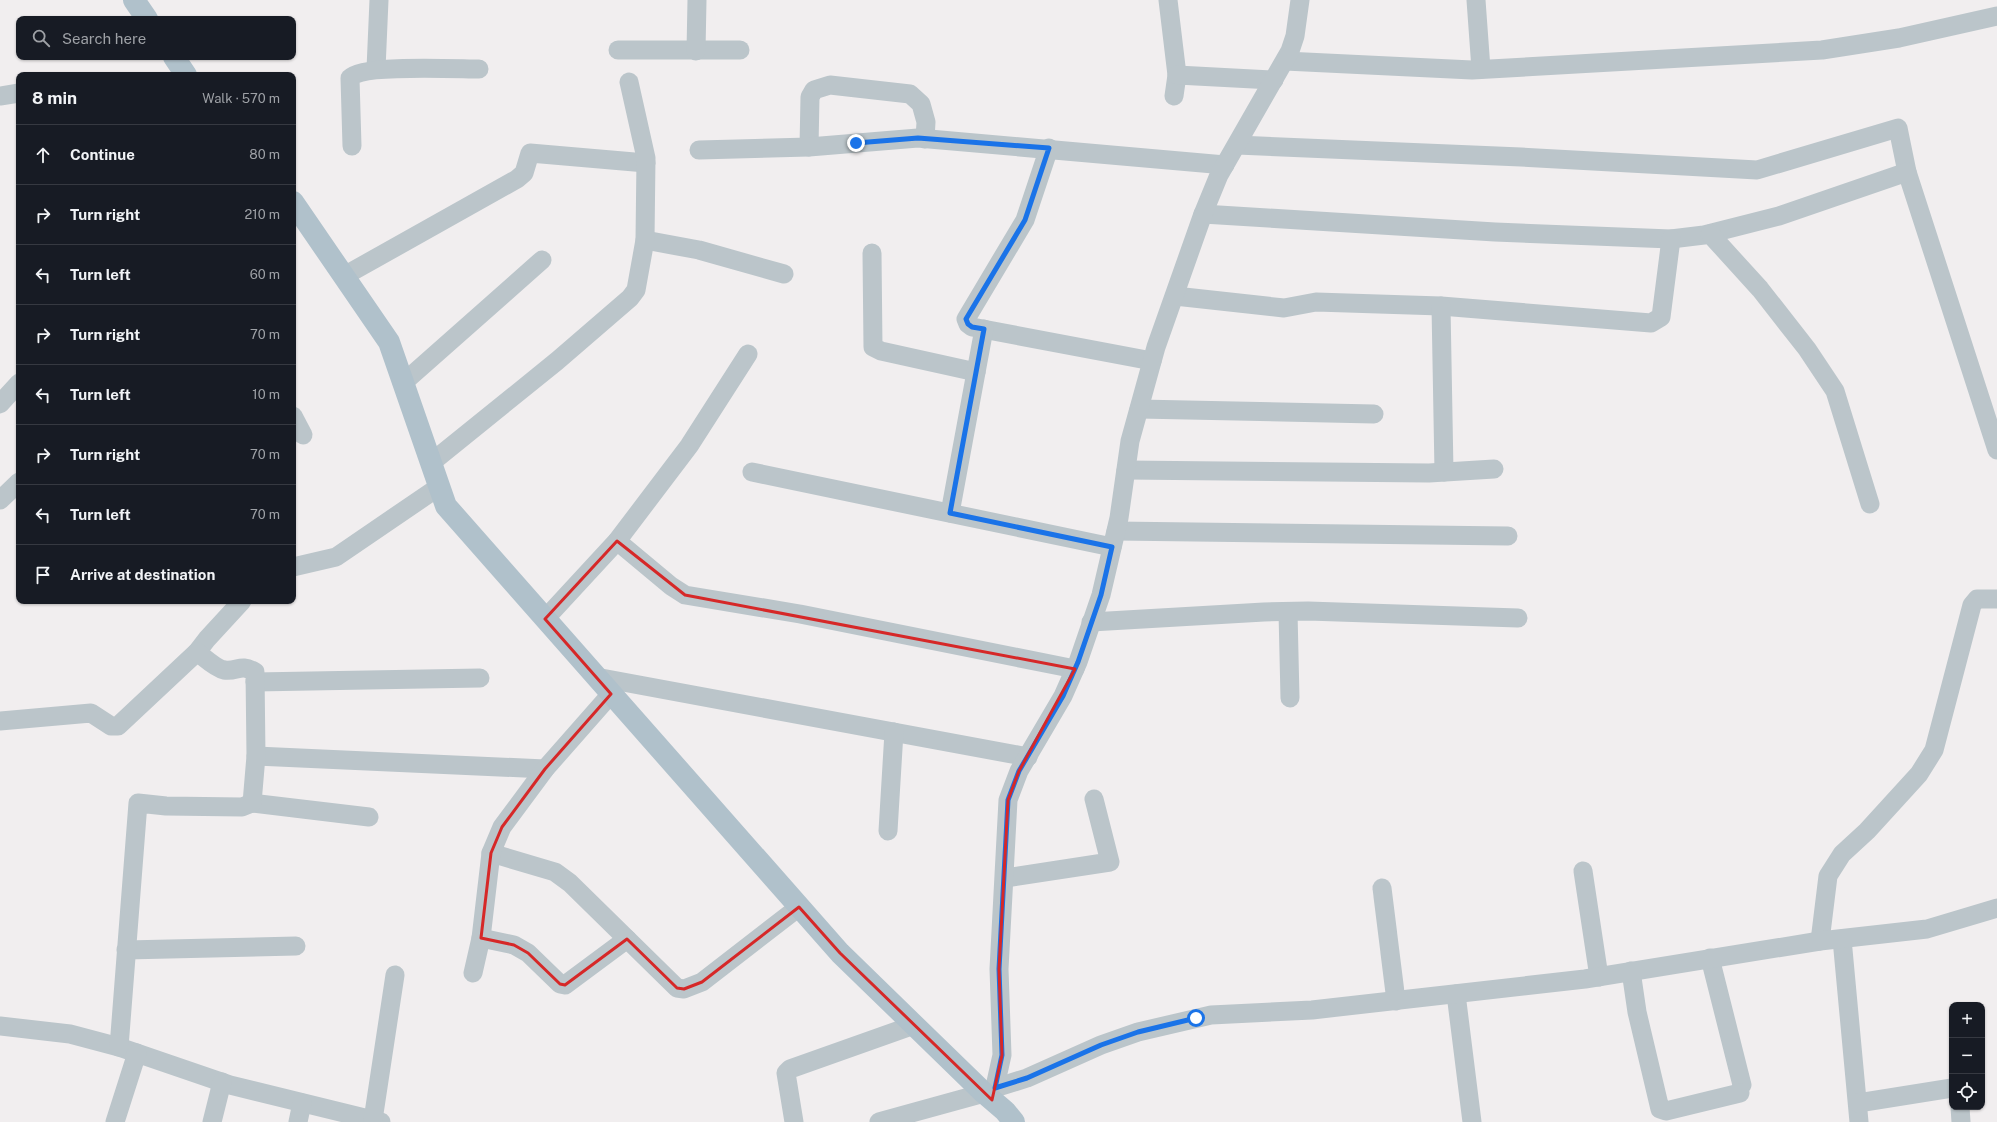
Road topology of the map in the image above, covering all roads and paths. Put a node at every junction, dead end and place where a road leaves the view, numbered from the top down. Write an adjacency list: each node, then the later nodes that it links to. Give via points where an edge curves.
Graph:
1 (134, 0): 7 (main road)
2 (379, 0): 14 (street)
3 (697, 0): 11 (street)
4 (1168, 0): 18 (street)
5 (1300, 0): 13 (street, via 1295,36)
6 (1476, 0): 16 (street)
7 (145, 16)
8 (1997, 16): 16 (street, via 1899,38 1822,50)
9 (618, 50): 11 (street)
10 (740, 50): 11 (street)
11 (696, 51)
12 (176, 60): 17 (main road)
13 (1285, 61): 16 (street); 19 (street)
14 (376, 69): 15 (street); 26 (street, via 353,74 350,78)
15 (479, 69)
16 (1480, 69)
17 (184, 72)
18 (1177, 75): 19 (street); 23 (street)
19 (1274, 80): 25 (street)
20 (629, 82): 30 (street)
21 (16, 94): 22 (street)
22 (0, 96)
23 (1174, 96)
24 (925, 139): 27 (street); 27 (street, via 926,122 921,104 910,94 830,84 814,90 810,97); 28 (street)
25 (1237, 145): 31 (street); 32 (street, via 1757,170 1898,128)
26 (352, 146)
27 (809, 147): 29 (street)
28 (1049, 148): 31 (street); 44 (street, via 1025,220 966,319 972,327)
29 (699, 150)
30 (646, 163): 37 (street); 41 (street, via 530,154 524,173 517,179)
31 (1225, 165): 34 (street)
32 (1907, 172): 35 (street, via 1779,216); 55 (street)
33 (296, 206): 41 (main road)
34 (1203, 214): 36 (street); 42 (street)
35 (1710, 234): 36 (street); 64 (street, via 1760,289 1836,391)
36 (1671, 239): 43 (street, via 1661,317 1652,324)
37 (645, 240): 40 (street, via 699,250); 56 (street, via 636,290 630,298)
38 (872, 253): 47 (street, via 873,347 881,351)
39 (542, 260): 48 (street)
40 (784, 274)
41 (344, 276): 48 (main road, via 388,342)
42 (1175, 296): 43 (street, via 1284,308 1316,302); 46 (street)
43 (1441, 306): 60 (street)
44 (984, 329): 46 (street); 47 (street)
45 (748, 354): 68 (street, via 688,446)
46 (1152, 361): 51 (street)
47 (976, 372): 65 (street)
48 (404, 383): 56 (main road)
49 (16, 386): 50 (street)
50 (0, 404)
51 (1139, 409): 52 (street); 58 (street, via 1130,441)
52 (1374, 414)
53 (296, 422): 54 (street)
54 (303, 435)
55 (1997, 450)
56 (432, 462): 62 (main road)
57 (1494, 469): 60 (street)
58 (1126, 470): 60 (street); 67 (street)
59 (752, 472): 65 (street)
60 (1444, 472)
61 (16, 485): 63 (street)
62 (440, 486): 69 (street, via 336,557); 74 (main road, via 446,506)
63 (0, 500)
64 (1870, 504)
65 (950, 513): 67 (street)
66 (1508, 536): 67 (street)
67 (1114, 539): 75 (street, via 1101,595)
68 (617, 541): 74 (street); 77 (street, via 685,594 800,614)
69 (296, 566)
70 (1997, 599): 101 (street, via 1977,598 1972,605 1934,750 1919,774 1867,831 1842,854 1828,876)
71 (239, 604): 76 (street)
72 (1288, 612): 73 (street); 75 (street); 82 (street)
73 (1518, 618)
74 (545, 619): 78 (main road)
75 (1091, 622): 77 (street)
76 (197, 652): 80 (street, via 225,670 246,667 255,672); 83 (street, via 118,726 111,726 91,713)
77 (1075, 669): 86 (street, via 1063,696)
78 (596, 677): 81 (main road); 84 (street)
79 (480, 678): 80 (street)
80 (255, 682): 85 (street)
81 (611, 694): 87 (street); 96 (main road)
82 (1290, 698)
83 (0, 721)
84 (894, 732): 86 (street); 91 (street)
85 (256, 756): 87 (street); 89 (street)
86 (1028, 757): 94 (street, via 1019,771 1008,800)
87 (545, 769): 92 (street, via 502,827)
88 (1094, 799): 94 (street, via 1110,862)
89 (252, 803): 90 (street); 103 (street, via 242,807 138,803)
90 (369, 817)
91 (888, 831)
92 (492, 854): 98 (street); 99 (street, via 555,872 570,883)
93 (1584, 871): 108 (street)
94 (1005, 878): 116 (street, via 999,969 1002,1055)
95 (1382, 888): 110 (street)
96 (799, 907): 99 (street, via 702,982 684,989 677,988); 111 (main road, via 840,953)
97 (1997, 908): 100 (street, via 1927,929)
98 (481, 938): 99 (street, via 514,945 528,953 560,984 565,985); 106 (street)
99 (627, 939)
100 (1842, 939): 101 (street); 118 (street)
101 (1820, 941): 104 (street)
102 (296, 946): 103 (street)
103 (126, 950): 113 (street)
104 (1710, 958): 105 (street); 105 (street, via 1741,1089 1666,1111 1660,1109)
105 (1631, 971): 108 (street)
106 (473, 974)
107 (395, 975): 120 (street)
108 (1599, 977): 109 (street)
109 (1456, 994): 110 (street); 127 (street)
110 (1396, 1001): 116 (street, via 1312,1010 1211,1015 1181,1021 1101,1045)
111 (914, 1025): 116 (main road); 124 (street, via 790,1069 786,1074)
112 (0, 1026): 113 (street, via 70,1034)
113 (128, 1050): 114 (street); 121 (street)
114 (222, 1082): 117 (street); 122 (street)
115 (1949, 1088): 118 (street)
116 (990, 1094): 125 (street); 126 (main road)
117 (302, 1103): 120 (street); 123 (street)
118 (1858, 1103): 128 (street)
119 (1960, 1110): 129 (street)
120 (377, 1121)
121 (115, 1122)
122 (212, 1122)
123 (298, 1122)
124 (794, 1122)
125 (879, 1122)
126 (1014, 1122)
127 (1472, 1122)
128 (1859, 1122)
129 (1961, 1122)

